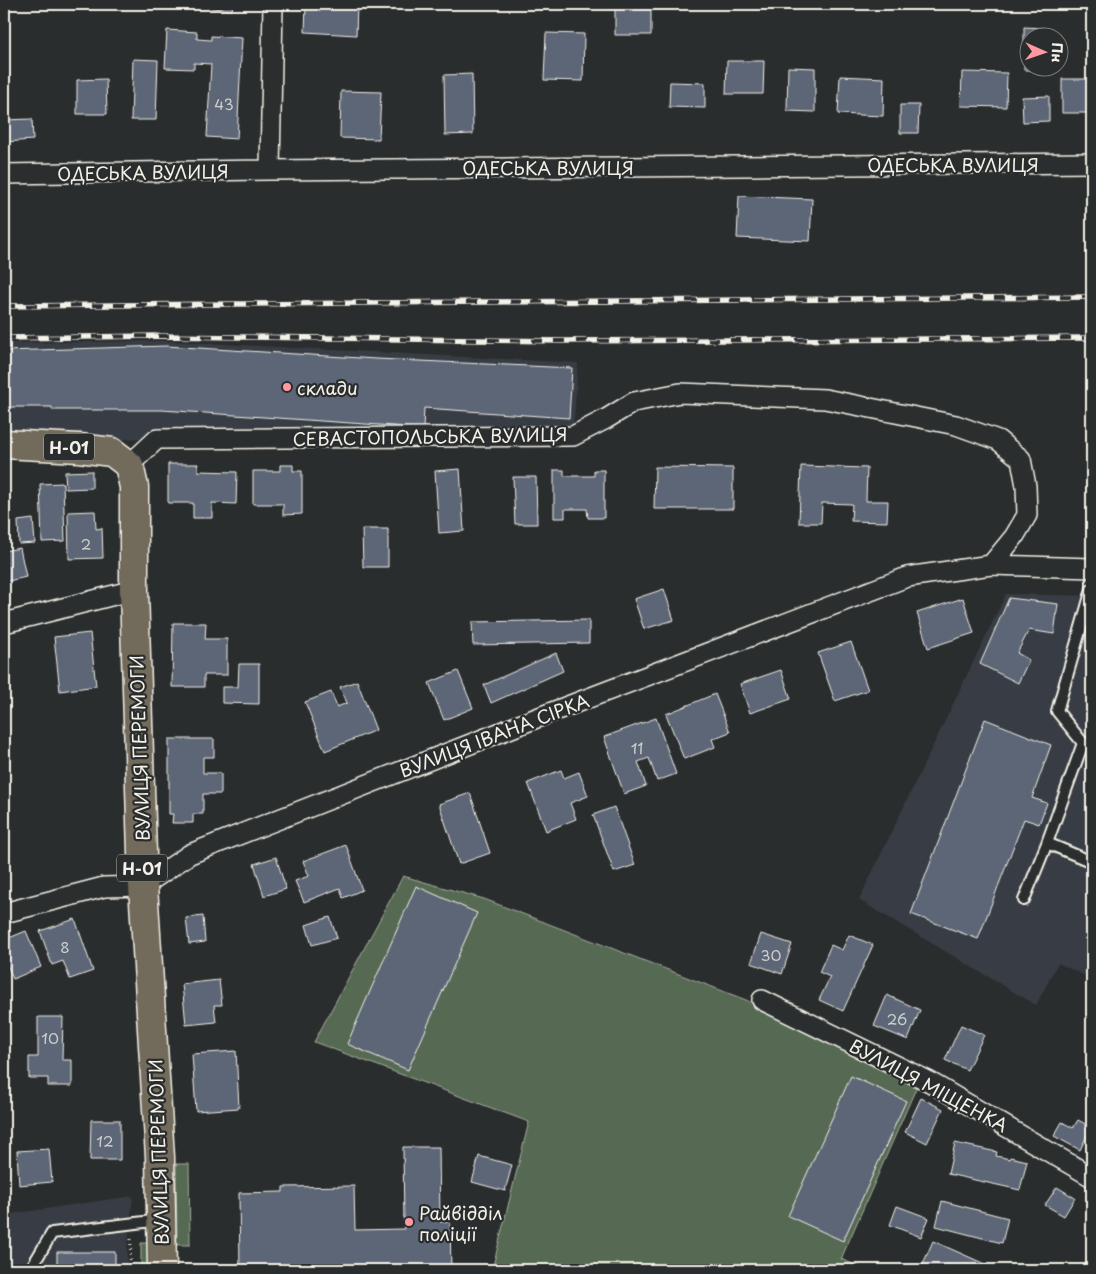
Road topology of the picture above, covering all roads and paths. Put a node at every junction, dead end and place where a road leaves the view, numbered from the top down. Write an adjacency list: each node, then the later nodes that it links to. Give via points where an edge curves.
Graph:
1 (273, 4): 3 (street)
2 (1092, 163): 3 (street, ОДЕСЬКА ВУЛИЦЯ)
3 (270, 170): 4 (street, ОДЕСЬКА ВУЛИЦЯ)
4 (4, 174)
5 (4, 444): 6 (main road, Н-01, via 112,452)
6 (129, 465): 7 (street, СЕВАСТОПОЛЬСЬКА ВУЛИЦЯ, via 158,439 573,436 634,402 680,393 825,399 956,425 998,440 1021,459 1027,515); 9 (main road, ВУЛИЦЯ ПЕРЕМОГИ / Н-01, via 134,487)
7 (991, 565): 8 (street); 14 (street, ВУЛИЦЯ ІВАНА СІРКА, via 907,577 190,854)
8 (1092, 568)
9 (134, 590): 11 (street); 14 (main road, ВУЛИЦЯ ПЕРЕМОГИ / Н-01)
10 (1092, 590): 12 (lane, via 1057,710 1083,743)
11 (4, 623)
12 (1047, 843): 13 (lane); 15 (lane)
13 (1092, 862)
14 (143, 886): 16 (street, via 104,887); 19 (main road, ВУЛИЦЯ ПЕРЕМОГИ / Н-01)
15 (1024, 900)
16 (4, 913)
17 (762, 1000): 18 (street, ВУЛИЦЯ МІЩЕНКА, via 930,1082)
18 (1092, 1177)
19 (162, 1220): 20 (lane, via 52,1233); 21 (main road, ВУЛИЦЯ ПЕРЕМОГИ / Н-01)
20 (30, 1270)
21 (162, 1270)

